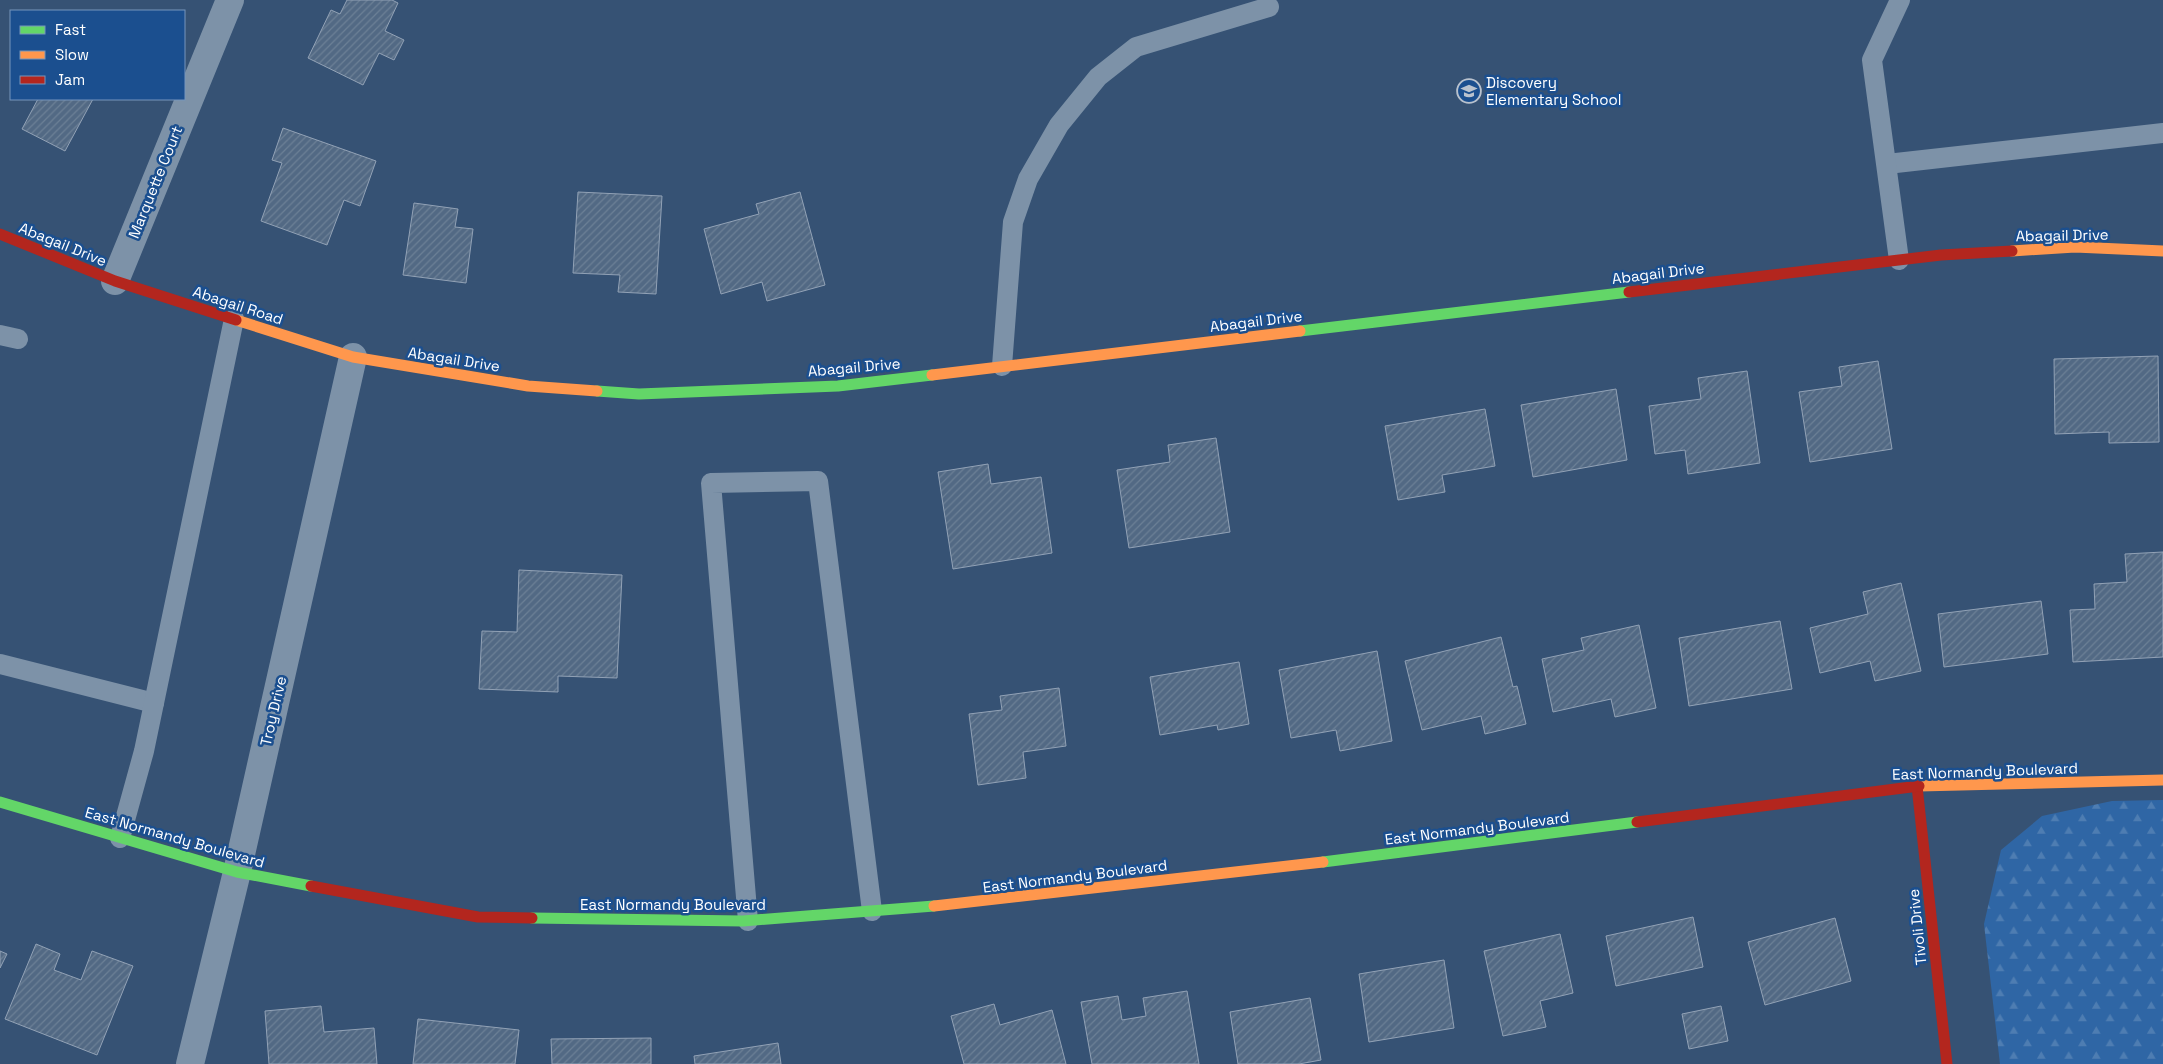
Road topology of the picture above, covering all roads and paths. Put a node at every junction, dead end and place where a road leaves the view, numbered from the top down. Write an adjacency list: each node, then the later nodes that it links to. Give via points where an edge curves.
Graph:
1 (230, 0): 9 (street, Marquette Court)
2 (1900, 0): 5 (lane, via 1872,60)
3 (1269, 7): 12 (lane, via 1136,47 1098,77 1059,125 1028,178 1013,222)
4 (2163, 133): 5 (lane)
5 (1887, 164): 8 (lane)
6 (0, 234): 9 (street, Abagail Drive)
7 (2163, 251): 8 (street, Abagail Drive, via 2075,247)
8 (1900, 260): 12 (street, Abagail Drive)
9 (115, 281): 10 (street, Abagail Road)
10 (234, 319): 11 (street, Abagail Road); 14 (lane)
11 (353, 357): 12 (street, Abagail Drive, via 528,386 639,394 838,386); 19 (street, Troy Drive)
12 (1002, 366)
13 (0, 664): 14 (lane)
14 (154, 703): 18 (lane)
15 (2163, 780): 16 (street, East Normandy Boulevard)
16 (1917, 786): 20 (street, East Normandy Boulevard, via 1355,858 979,902); 23 (street, Tivoli Drive)
17 (0, 802): 18 (street, East Normandy Boulevard)
18 (120, 838): 19 (street, East Normandy Boulevard)
19 (237, 872): 21 (street, East Normandy Boulevard, via 478,917); 22 (street, Troy Drive)
20 (872, 911): 21 (street, East Normandy Boulevard); 21 (lane, via 818,480 711,484)
21 (748, 921)
22 (190, 1064)
23 (1947, 1064)

